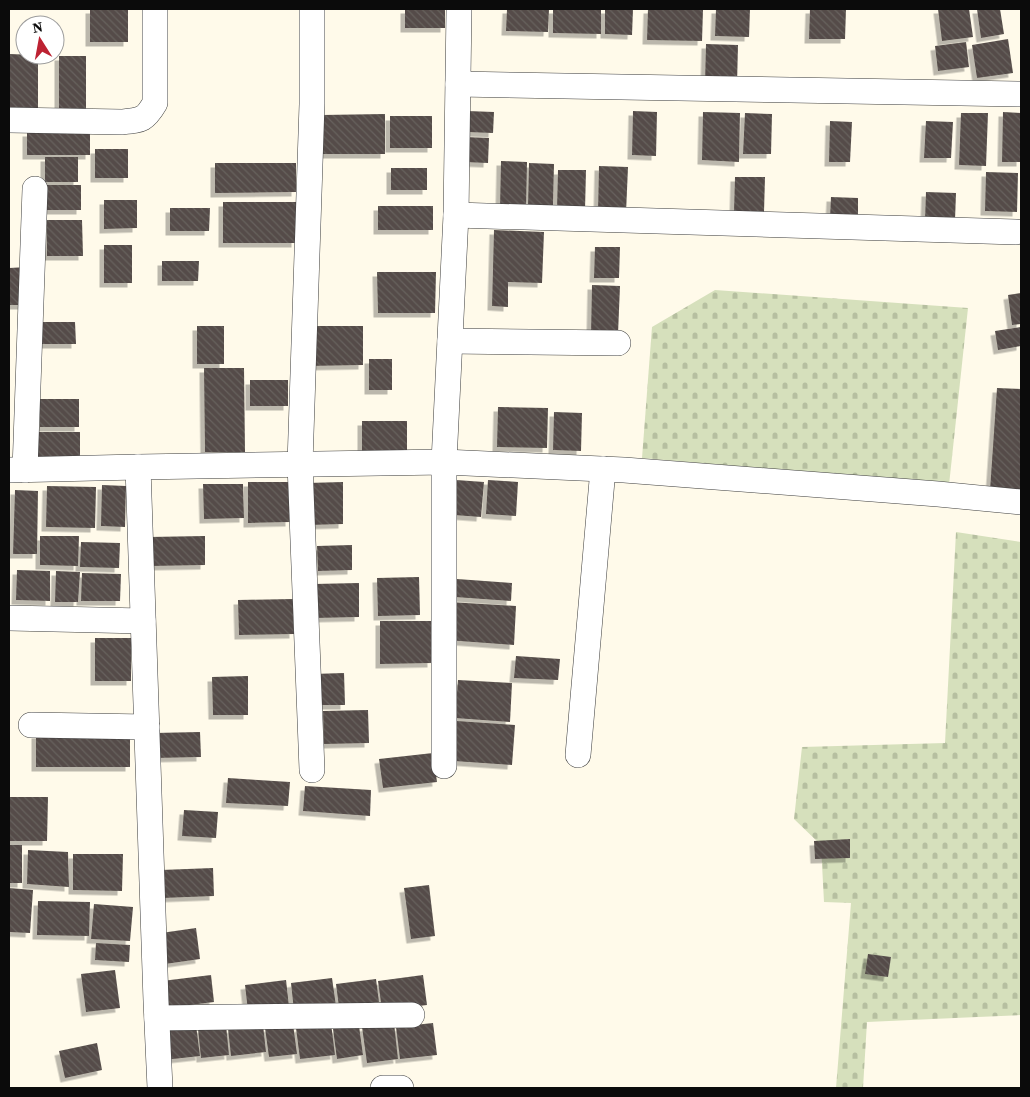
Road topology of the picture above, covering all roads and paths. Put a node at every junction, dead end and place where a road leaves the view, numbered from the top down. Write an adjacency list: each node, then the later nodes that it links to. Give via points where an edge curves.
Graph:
1 (155, 9): 6 (street, via 155,103 149,114 139,121 122,122)
2 (312, 9): 13 (street, via 312,104)
3 (458, 9): 4 (street)
4 (458, 84): 5 (street); 8 (street)
5 (1021, 94)
6 (9, 120)
7 (35, 189): 16 (street)
8 (456, 215): 9 (street); 10 (street)
9 (1016, 232)
10 (450, 341): 11 (street); 12 (street)
11 (618, 343)
12 (444, 462): 13 (street); 15 (street); 23 (street)
13 (300, 464): 14 (street); 24 (street)
14 (138, 467): 16 (street); 19 (street)
15 (603, 469): 17 (street); 22 (street)
16 (17, 470)
17 (1021, 502)
18 (9, 618): 19 (street)
19 (143, 621): 21 (street)
20 (31, 725): 21 (street)
21 (146, 727): 26 (street)
22 (578, 756)
23 (444, 766)
24 (312, 770)
25 (412, 1015): 26 (street)
26 (157, 1018): 27 (street)
27 (160, 1088)

